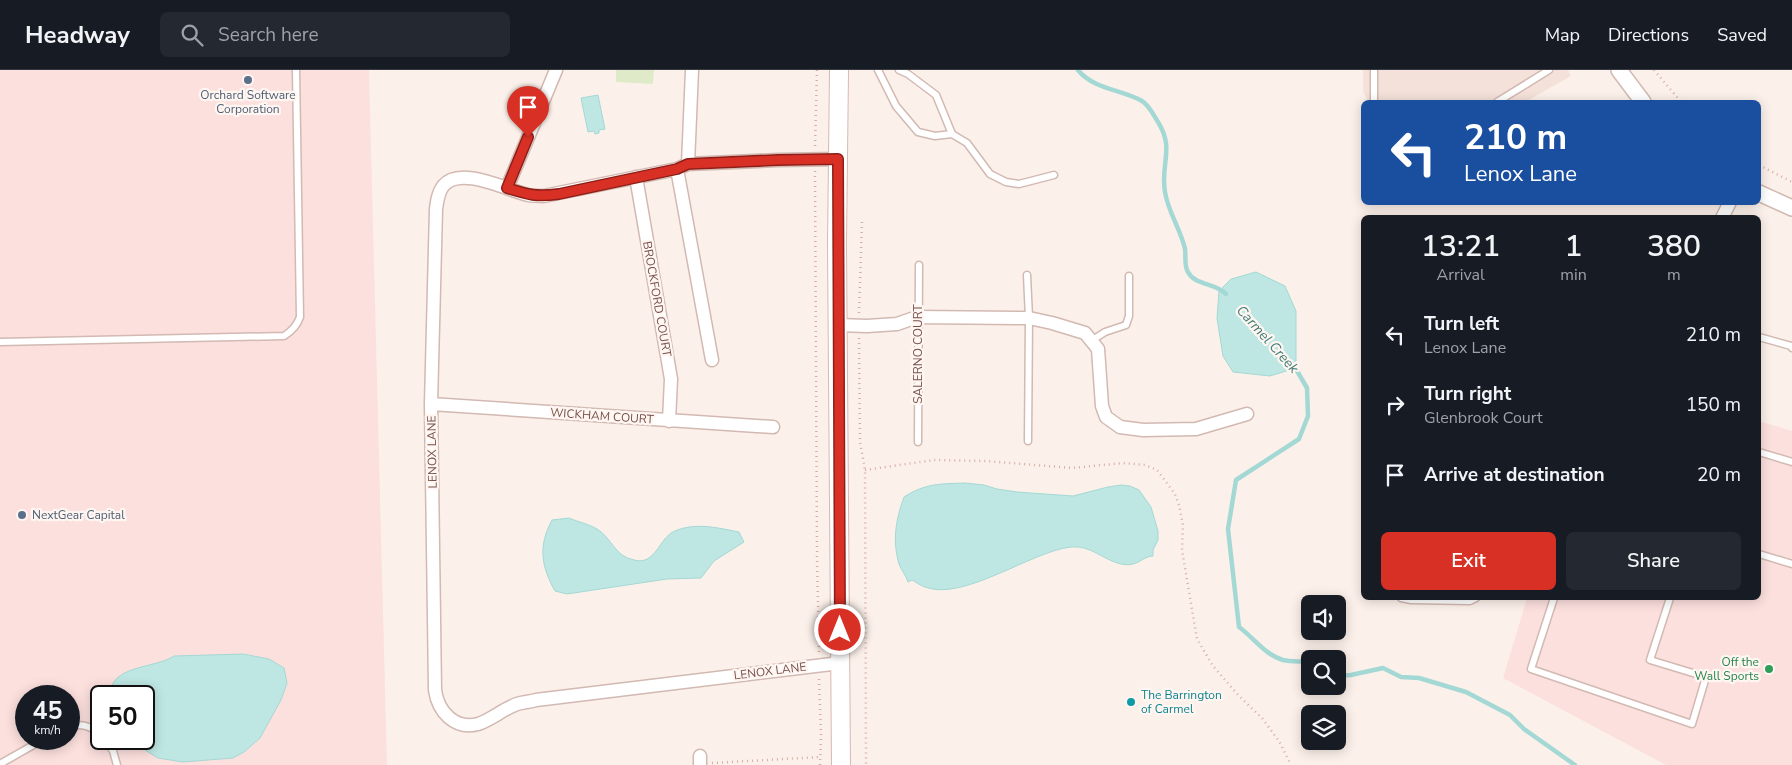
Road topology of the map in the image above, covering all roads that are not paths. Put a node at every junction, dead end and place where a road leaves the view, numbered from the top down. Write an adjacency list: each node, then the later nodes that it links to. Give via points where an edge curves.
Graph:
1 (296, 70): 29 (lane, via 300,317 291,332 284,336)
2 (556, 70): 18 (street)
3 (692, 70): 15 (street)
4 (839, 70): 14 (main road)
5 (878, 70): 13 (lane, via 896,106 918,132 935,136)
6 (898, 70): 13 (lane, via 936,95)
7 (1374, 70): 10 (lane)
8 (1549, 70): 11 (lane)
9 (1618, 70): 12 (street)
10 (1374, 100)
11 (1500, 100)
12 (1641, 100)
13 (952, 134): 16 (lane, via 967,143 990,174 1006,182 1019,184)
14 (838, 159): 15 (street, LENOX LANE); 26 (main road)
15 (682, 166): 17 (street, LENOX LANE); 31 (street)
16 (1054, 175)
17 (636, 177): 18 (street, LENOX LANE, via 544,196 530,196); 34 (street, BROCKFORD COURT, via 671,379)
18 (507, 188): 32 (street, LENOX LANE, via 471,178 455,178 442,188 438,196 434,234)
19 (1761, 194): 20 (street)
20 (1792, 208)
21 (919, 265): 24 (lane, SALERNO COURT)
22 (1027, 275): 25 (lane)
23 (1129, 276): 28 (lane, via 1126,325)
24 (918, 317): 25 (street); 26 (street, via 897,324); 37 (lane, SALERNO COURT)
25 (1029, 318): 28 (street, via 1085,333); 36 (lane)
26 (838, 325): 46 (main road)
27 (1761, 338): 30 (lane)
28 (1091, 341): 33 (street, via 1098,349 1102,406 1106,417 1120,427 1196,429)
29 (0, 342)
30 (1792, 348)
31 (712, 360)
32 (431, 404): 34 (street, WICKHAM COURT); 46 (street, LENOX LANE, via 435,690 439,707 450,719 461,724 478,724 517,704 536,700)
33 (1247, 414)
34 (669, 421): 35 (street, WICKHAM COURT)
35 (773, 427)
36 (1028, 441)
37 (918, 442)
38 (1761, 453): 39 (lane)
39 (1792, 462)
40 (1761, 555): 41 (lane)
41 (1792, 564)
42 (1411, 600): 43 (lane)
43 (1472, 600)
44 (1553, 600): 45 (lane, via 1531,670 1692,724 1706,677 1650,660)
45 (1669, 600)
46 (840, 663): 51 (main road)
47 (25, 750): 49 (lane)
48 (112, 750): 50 (lane)
49 (0, 764)
50 (117, 765)
51 (841, 765)

